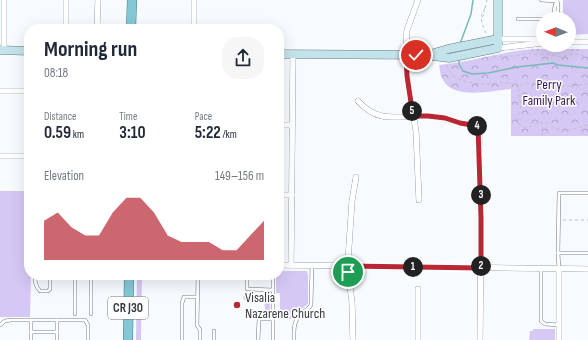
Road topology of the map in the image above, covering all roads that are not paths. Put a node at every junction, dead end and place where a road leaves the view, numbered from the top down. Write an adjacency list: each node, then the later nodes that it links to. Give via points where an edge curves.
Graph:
1 (4, 0): 22 (street)
2 (66, 0): 13 (street)
3 (98, 0): 14 (street)
4 (132, 0): 15 (main road)
5 (194, 0): 16 (street)
6 (418, 0): 27 (street, via 407,30)
7 (498, 0): 17 (street)
8 (541, 0): 9 (lane)
9 (557, 0): 10 (lane)
10 (558, 12)
11 (518, 20): 12 (lane)
12 (536, 20)
13 (66, 24)
14 (97, 24)
15 (131, 24)
16 (194, 24)
17 (498, 38): 18 (street); 24 (street); 28 (street)
18 (536, 39)
19 (576, 42): 20 (street)
20 (588, 42)
21 (536, 45): 24 (street)
22 (2, 50): 23 (street)
23 (24, 50)
24 (495, 51): 28 (street, via 448,61)
25 (284, 54): 26 (street)
26 (293, 54): 27 (street); 34 (street)
27 (406, 55): 28 (street); 32 (street)
28 (425, 55)
29 (0, 91): 30 (street)
30 (24, 91)
31 (358, 101): 32 (street, via 373,114 388,117)
32 (413, 116): 41 (street, via 418,157); 48 (street, via 445,118 478,126)
33 (284, 125): 34 (street)
34 (292, 125): 40 (street)
35 (0, 156): 36 (street)
36 (24, 156)
37 (356, 177): 47 (street)
38 (588, 193): 42 (lane, via 559,193)
39 (284, 195): 40 (street)
40 (292, 195): 45 (street)
41 (419, 200)
42 (558, 253): 43 (lane); 50 (lane)
43 (588, 253)
44 (284, 265): 45 (street)
45 (292, 265): 46 (street)
46 (312, 265): 47 (street); 82 (lane, via 311,306 296,320)
47 (348, 266): 48 (street); 83 (street)
48 (481, 268): 49 (street); 85 (street)
49 (541, 269): 50 (street); 69 (lane, via 541,321 545,324)
50 (559, 269): 51 (street); 69 (street)
51 (588, 269)
52 (35, 280): 53 (lane, via 40,291 50,289)
53 (50, 280)
54 (75, 280): 63 (lane)
55 (91, 280): 64 (lane)
56 (129, 280): 76 (main road, CR J30)
57 (198, 280): 62 (lane)
58 (247, 280): 61 (lane, via 246,289)
59 (273, 280): 61 (lane)
60 (418, 289): 84 (street)
61 (273, 290): 65 (lane)
62 (197, 297): 77 (lane, via 184,297); 78 (lane)
63 (75, 314)
64 (91, 314)
65 (273, 319): 80 (lane, via 259,319); 81 (lane)
66 (31, 320): 67 (lane); 68 (lane, via 5,321); 71 (lane)
67 (57, 320): 72 (lane); 75 (lane, via 85,320 88,326)
68 (0, 325)
69 (559, 325): 86 (street)
70 (214, 331): 79 (lane)
71 (31, 332): 72 (lane); 73 (lane)
72 (57, 332): 74 (lane)
73 (31, 340)
74 (57, 340)
75 (88, 340)
76 (128, 340)
77 (182, 340)
78 (200, 340)
79 (214, 340)
80 (258, 340)
81 (273, 340)
82 (294, 340)
83 (353, 340)
84 (418, 340)
85 (480, 340)
86 (559, 340)

